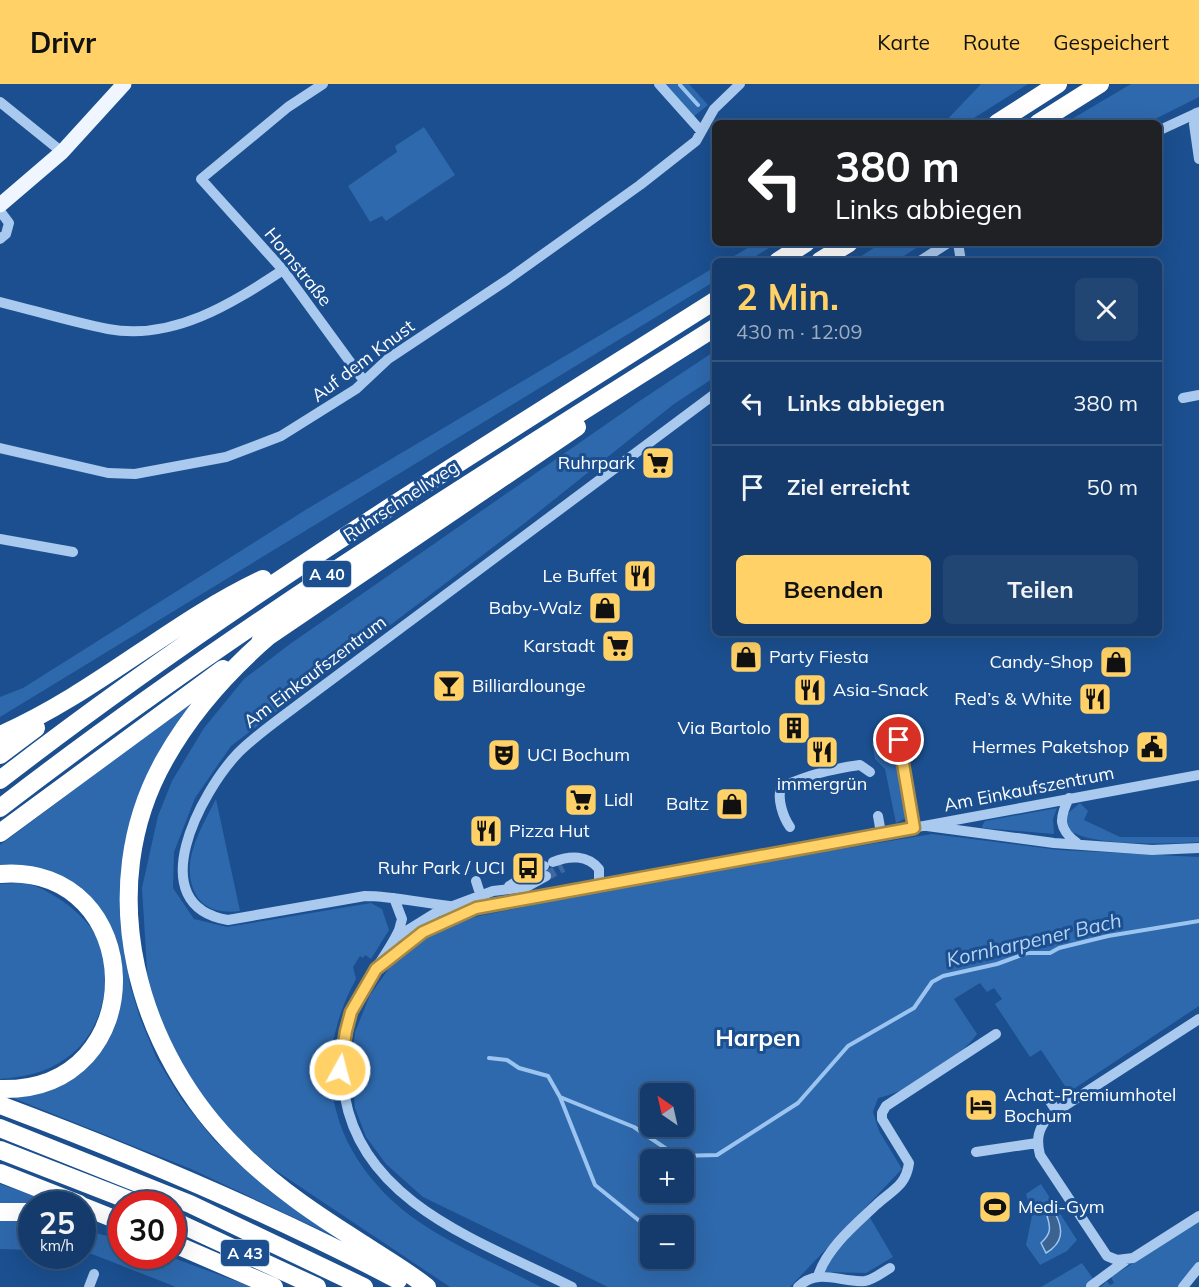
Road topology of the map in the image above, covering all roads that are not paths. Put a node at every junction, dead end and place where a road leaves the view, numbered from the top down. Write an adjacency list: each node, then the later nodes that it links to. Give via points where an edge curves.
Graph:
1 (124, 84): 13 (main road)
2 (323, 84): 24 (street, Hornstraße, via 288,107 201,179)
3 (659, 84): 12 (street)
4 (740, 84): 12 (street, Auf dem Knust, via 714,109)
5 (1058, 84): 9 (highway)
6 (1100, 84): 10 (highway)
7 (0, 102): 13 (street)
8 (1198, 113): 11 (street); 14 (street, via 1194,124)
9 (1002, 120)
10 (1043, 120)
11 (1162, 129)
12 (701, 131): 29 (street, Auf dem Knust, via 696,141 640,185 388,359)
13 (62, 152): 15 (main road)
14 (1199, 159)
15 (0, 205)
16 (0, 212): 17 (street, via 9,223)
17 (0, 239)
18 (801, 246): 21 (highway)
19 (844, 246): 22 (highway)
20 (943, 246): 23 (street)
21 (783, 258)
22 (825, 258)
23 (925, 258)
24 (283, 270): 25 (street, via 212,313 154,329 108,329); 29 (street, Hornstraße)
25 (0, 302)
26 (712, 303): 36 (highway, Ruhrschnellweg / A 40)
27 (712, 329): 28 (highway, Ruhrschnellweg / A 40)
28 (666, 358): 37 (highway, via 557,442); 46 (highway, Ruhrschnellweg / A 40, via 291,597)
29 (364, 381): 33 (street, Auf dem Knust, via 281,436 226,457 168,469 108,473)
30 (1199, 395): 32 (street)
31 (712, 396): 58 (street, Am Einkaufszentrum, via 250,742 206,799 182,867 183,887 191,900 207,915 228,920 365,896)
32 (1183, 398)
33 (0, 448)
34 (0, 539): 35 (street)
35 (73, 552)
36 (317, 554): 38 (highway, via 240,591); 44 (highway, Ruhrschnellweg / A 40)
37 (270, 635): 50 (highway); 93 (highway, via 194,714 154,780 134,848 129,890 130,933 138,978 167,1057 217,1128 280,1188)
38 (93, 686): 39 (highway); 41 (highway)
39 (0, 735)
40 (899, 740): 49 (street)
41 (0, 755)
42 (870, 772): 48 (street, via 860,765 811,774 781,787 784,818)
43 (1199, 775): 45 (street, Am Einkaufszentrum)
44 (0, 780)
45 (1070, 798): 49 (street, Am Einkaufszentrum); 52 (street, via 1060,821 1062,830)
46 (0, 808)
47 (878, 816): 51 (street)
48 (790, 827)
49 (919, 827): 51 (street, Am Einkaufszentrum); 52 (street)
50 (0, 833)
51 (881, 833): 56 (street, Am Einkaufszentrum)
52 (1077, 843): 53 (street, via 1152,850)
53 (1199, 848)
54 (0, 874): 66 (highway, via 20,874 53,883 87,906 111,947 116,983 105,1028 77,1065 33,1086)
55 (476, 881): 57 (street)
56 (599, 887): 57 (street, via 599,869 591,860 580,858); 60 (street, Am Einkaufszentrum)
57 (479, 895): 59 (street); 60 (street)
58 (394, 898): 59 (street, Am Einkaufszentrum); 61 (street)
59 (450, 907): 60 (street, Am Einkaufszentrum); 61 (street)
60 (481, 908): 62 (street, Am Einkaufszentrum, via 442,922)
61 (404, 927): 62 (street); 63 (street, Am Einkaufszentrum)
62 (414, 939): 63 (street, Am Einkaufszentrum)
63 (372, 972): 94 (street, Am Einkaufszentrum, via 351,1012 340,1070 359,1140 401,1194 431,1216)
64 (1199, 1019): 69 (street)
65 (996, 1034): 86 (street, via 886,1106 882,1119 909,1163 905,1180 897,1191 857,1222 823,1262)
66 (0, 1089)
67 (1048, 1098): 69 (street)
68 (0, 1105): 92 (highway, via 118,1149)
69 (1057, 1112): 71 (street, via 1043,1124)
70 (0, 1128): 91 (highway, A 43, via 190,1204)
71 (1037, 1143): 73 (street); 82 (street, via 1040,1155 1100,1249 1107,1256)
72 (0, 1150): 76 (highway)
73 (976, 1152)
74 (0, 1173): 75 (highway)
75 (46, 1191)
76 (108, 1192)
77 (0, 1212): 78 (highway)
78 (18, 1212)
79 (1199, 1216): 82 (street)
80 (186, 1226): 90 (highway, A 43)
81 (186, 1249): 89 (highway)
82 (1125, 1261): 87 (street)
83 (1199, 1267): 96 (street)
84 (890, 1268): 86 (street, via 867,1281)
85 (94, 1274): 88 (street)
86 (818, 1276): 95 (street, via 807,1278)
87 (1091, 1286)
88 (89, 1287)
89 (274, 1287)
90 (317, 1287)
91 (364, 1287)
92 (413, 1287)
93 (427, 1287)
94 (572, 1287)
95 (798, 1287)
96 (1183, 1287)

